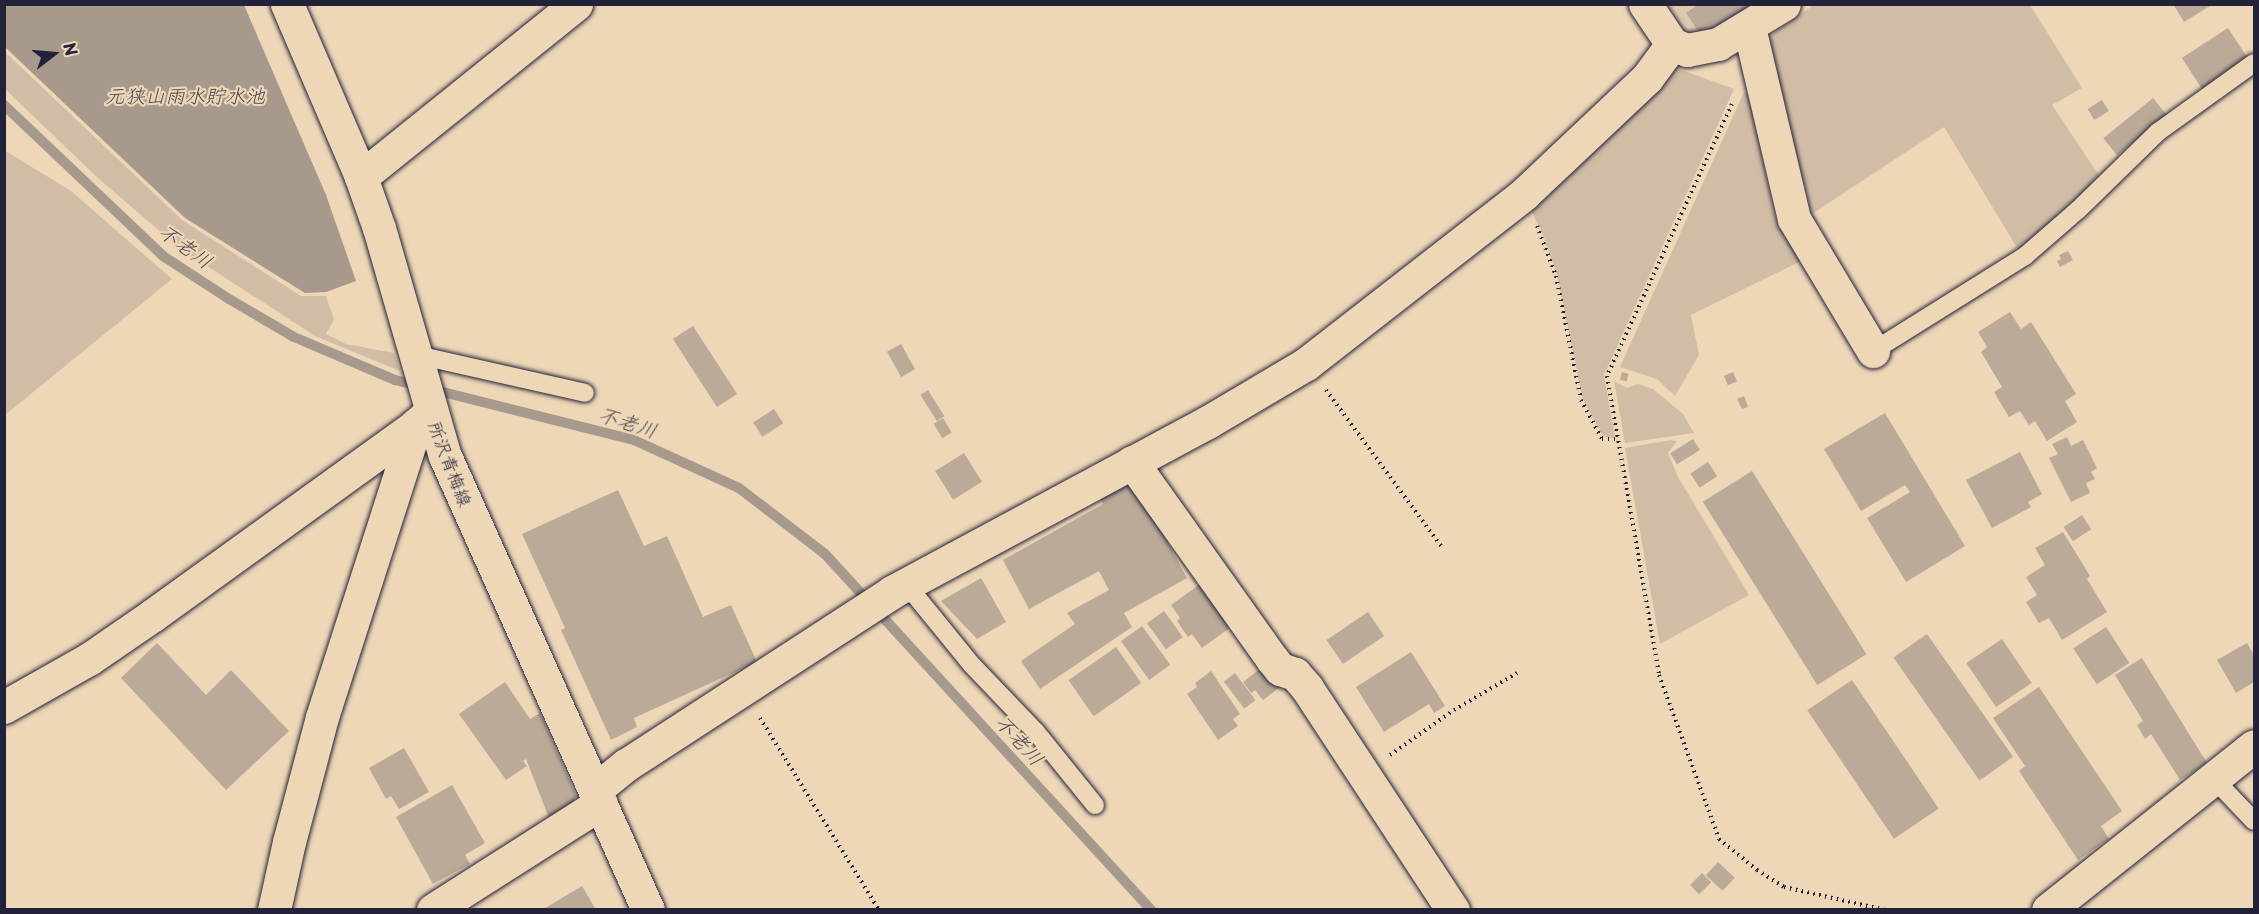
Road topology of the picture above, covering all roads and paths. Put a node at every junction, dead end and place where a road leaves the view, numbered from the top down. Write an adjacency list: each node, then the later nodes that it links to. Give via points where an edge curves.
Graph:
1 (287, 4): 8 (street, 所沢青梅線)
2 (576, 4): 8 (street)
3 (1645, 4): 6 (street)
4 (1784, 4): 5 (street)
5 (1752, 41): 6 (street, via 1687,50); 10 (street, via 1794,219); 15 (path, via 1607,376)
6 (1672, 44): 9 (street, via 1647,78)
7 (2254, 63): 10 (lane, via 2158,132 2025,256)
8 (361, 177): 11 (street, 所沢青梅線)
9 (1522, 196): 12 (street); 15 (path, via 1556,276 1581,400 1602,439)
10 (1873, 351)
11 (419, 361): 13 (lane); 14 (street, 所沢青梅線)
12 (1306, 364): 16 (street); 17 (path)
13 (585, 393)
14 (423, 419): 21 (street, via 89,659); 25 (street, 所沢青梅線, via 445,456); 28 (street, via 322,717)
15 (1618, 440): 33 (path, via 1659,675 1719,839 1784,887)
16 (1132, 462): 18 (street); 23 (street, via 1272,659 1280,669 1295,674 1307,688)
17 (1441, 546)
18 (899, 588): 20 (street); 26 (lane, via 1036,732)
19 (1517, 673): 23 (path)
20 (738, 692): 25 (street, via 626,765); 31 (path, via 757,714)
21 (4, 707)
22 (2254, 746): 24 (street)
23 (1361, 774): 32 (street)
24 (2213, 778): 27 (lane); 34 (street)
25 (598, 797): 29 (street); 30 (street, 所沢青梅線)
26 (1095, 805)
27 (2254, 821)
28 (274, 909)
29 (433, 909)
30 (648, 909)
31 (879, 909)
32 (1453, 909)
33 (1885, 909)
34 (2048, 909)

